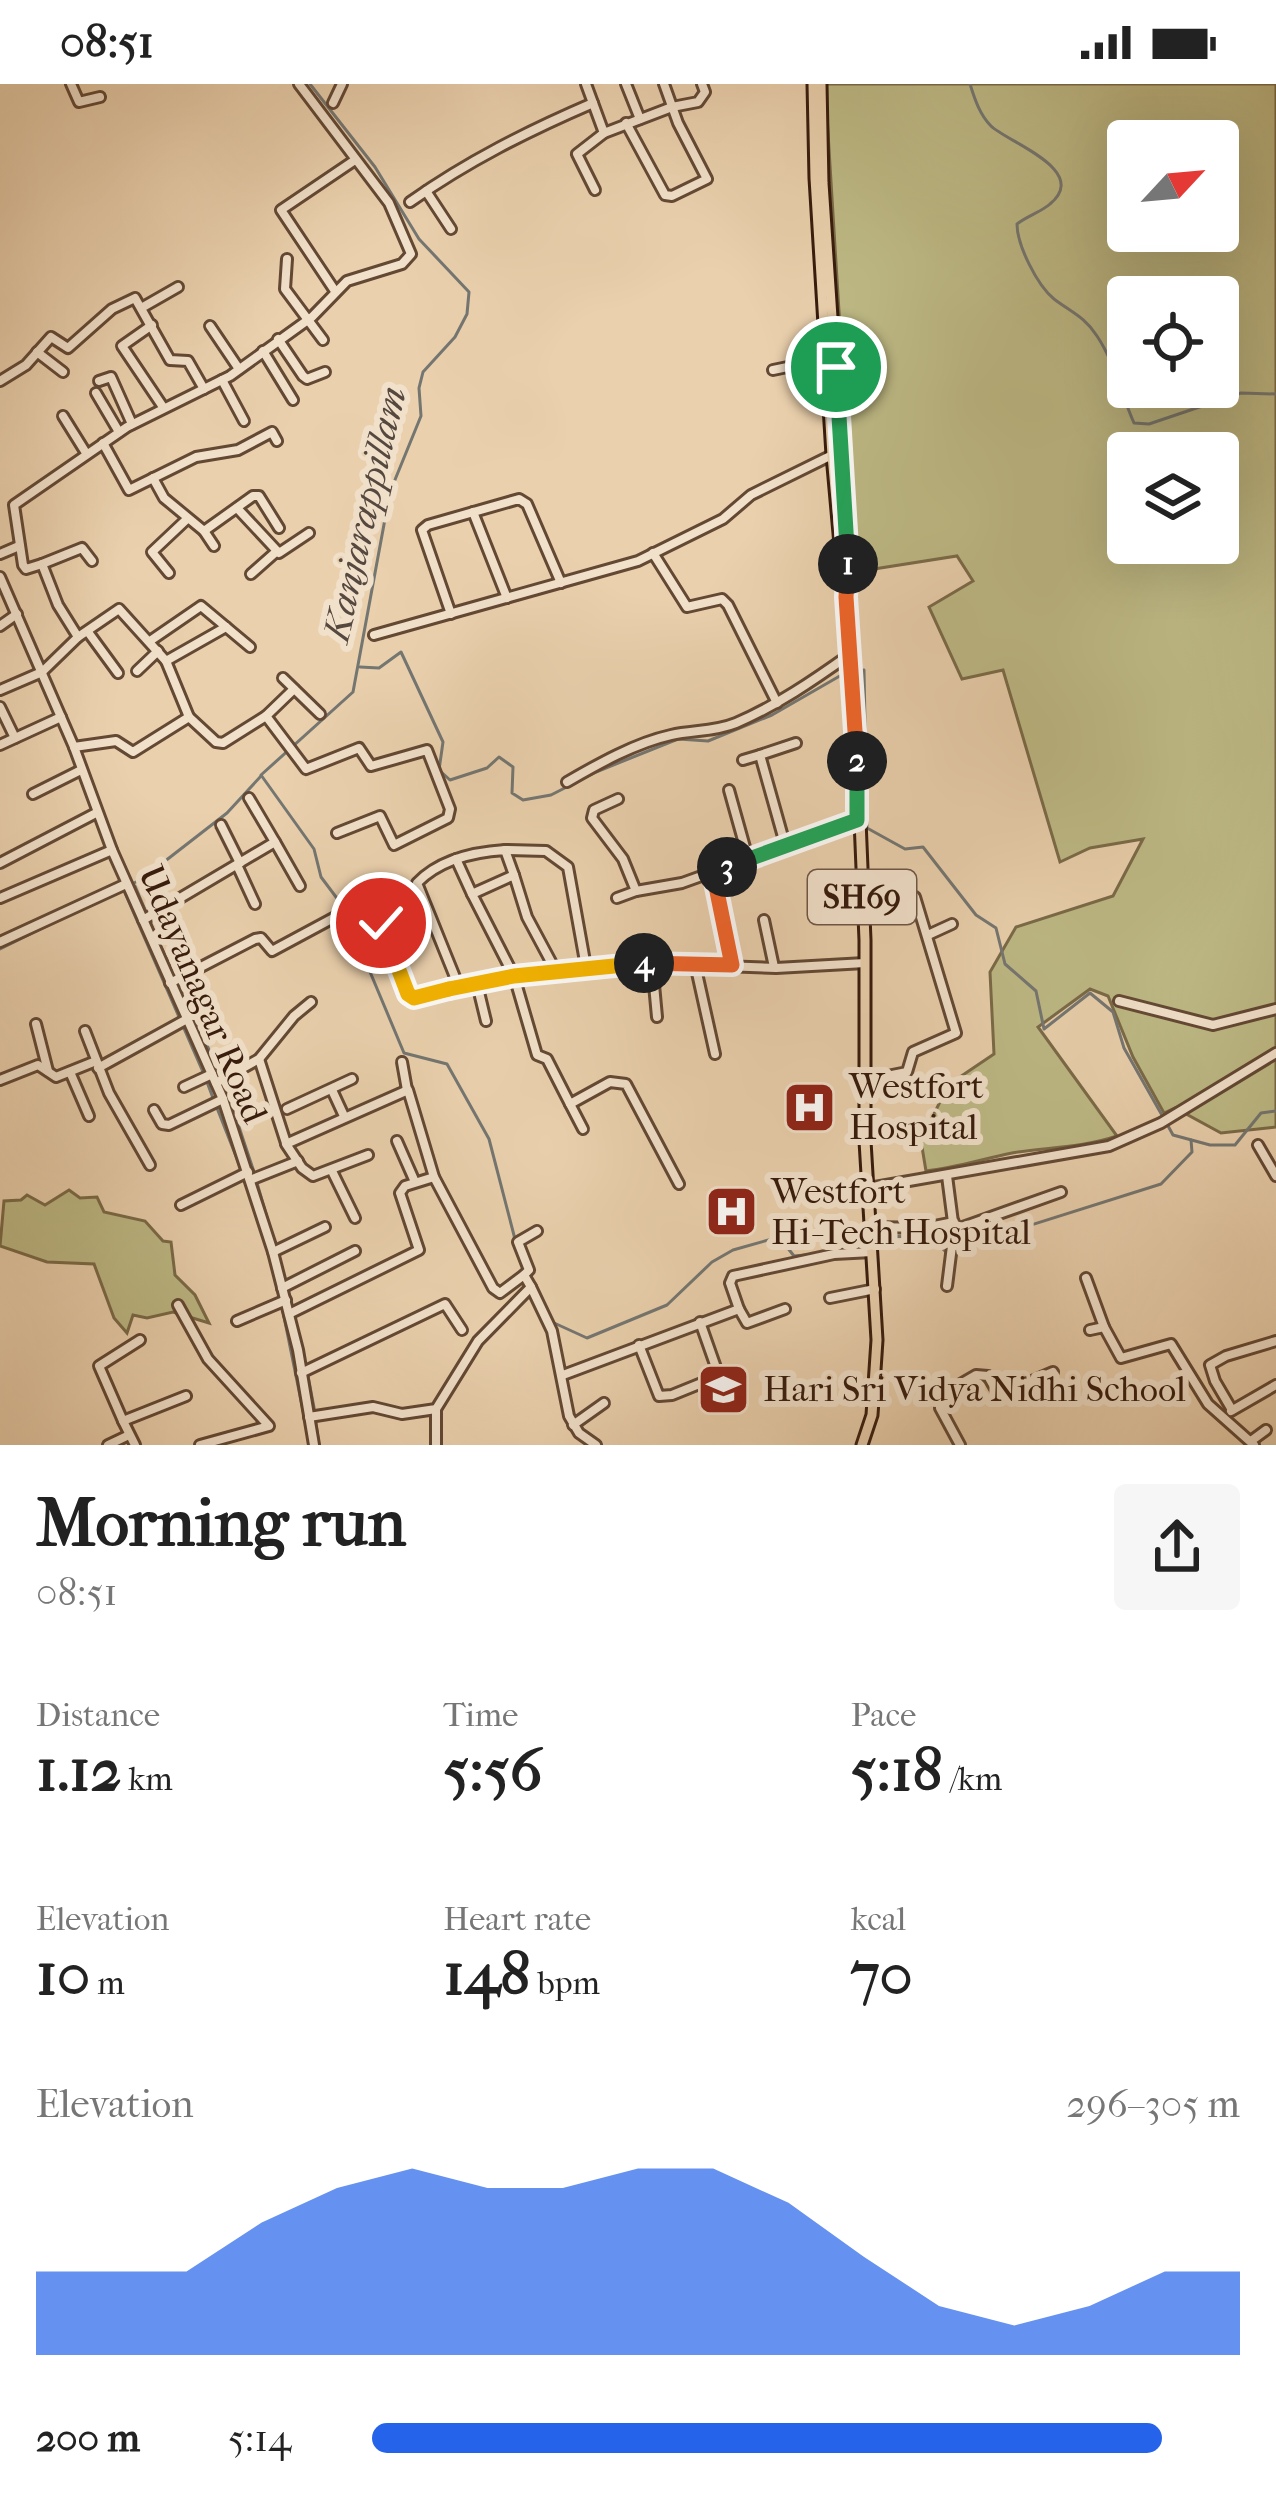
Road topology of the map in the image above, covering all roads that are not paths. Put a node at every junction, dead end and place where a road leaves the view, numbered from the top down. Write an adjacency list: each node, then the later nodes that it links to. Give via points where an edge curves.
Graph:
1 (71, 84): 9 (street, via 80,102)
2 (298, 84): 16 (street)
3 (341, 84): 11 (street)
4 (586, 84): 10 (street)
5 (626, 84): 13 (street)
6 (664, 84): 12 (street)
7 (702, 84): 12 (street, via 703,98)
8 (817, 84): 32 (main road); 70 (main road, SH69)
9 (100, 97)
10 (593, 103): 15 (street); 17 (street, via 520,134)
11 (333, 104)
12 (671, 107): 13 (street); 14 (street, via 708,177 672,196)
13 (640, 119): 14 (street)
14 (626, 123): 15 (street)
15 (604, 134): 18 (street, via 577,154)
16 (355, 160): 23 (street, via 281,211); 23 (street, via 389,203 411,254)
17 (426, 190): 19 (street); 20 (street)
18 (595, 190)
19 (410, 202)
20 (451, 229)
21 (287, 259): 25 (street, via 285,290)
22 (178, 287): 24 (street)
23 (335, 291): 25 (street)
24 (142, 307): 26 (street); 31 (street, via 128,299 70,346 51,338)
25 (309, 319): 28 (street); 29 (street)
26 (152, 325): 40 (street, via 170,360 188,361); 43 (street, via 122,346)
27 (210, 326): 33 (street)
28 (278, 339): 30 (street); 36 (street, via 307,379)
29 (323, 340)
30 (262, 351): 33 (street); 42 (street)
31 (37, 352): 35 (street); 38 (street)
32 (826, 359): 34 (street); 51 (main road)
33 (239, 369): 37 (street)
34 (773, 370)
35 (63, 372)
36 (325, 372)
37 (222, 380): 40 (street); 45 (street)
38 (0, 381)
39 (99, 381): 46 (street, via 111,376)
40 (204, 389): 43 (street)
41 (96, 394): 47 (street)
42 (293, 400)
43 (163, 406): 46 (street)
44 (63, 416): 50 (street)
45 (244, 421)
46 (132, 424): 47 (street)
47 (119, 432): 49 (street)
48 (277, 441): 52 (street, via 270,433)
49 (103, 443): 50 (street); 52 (street, via 129,490)
50 (86, 453): 59 (street, via 14,506)
51 (832, 455): 62 (street); 70 (main road)
52 (153, 478): 55 (street)
53 (237, 508): 56 (street, via 259,496); 57 (street); 61 (street)
54 (473, 512): 68 (street, via 525,500); 71 (street); 73 (street, via 422,530)
55 (187, 519): 57 (street); 66 (street, via 152,552)
56 (279, 528)
57 (204, 531): 60 (street)
58 (309, 533): 61 (street)
59 (19, 546): 63 (street); 65 (street, via 26,569)
60 (214, 546)
61 (277, 550): 67 (street)
62 (653, 553): 68 (street); 89 (street, via 687,607 714,599 728,605)
63 (0, 554)
64 (92, 561): 65 (street, via 84,548)
65 (42, 564): 76 (street, via 58,604)
66 (169, 573)
67 (251, 574)
68 (561, 583): 71 (street)
69 (1, 584): 72 (street, Udayanagar Road)
70 (846, 597): 81 (main road, SH69)
71 (507, 598): 73 (street)
72 (17, 614): 74 (street); 84 (street, Udayanagar Road)
73 (452, 614): 77 (street)
74 (0, 626)
75 (226, 627): 78 (street, via 200,606); 79 (street); 82 (street)
76 (83, 634): 78 (street, via 119,609); 84 (street); 85 (street)
77 (374, 634)
78 (150, 641): 80 (street)
79 (250, 647)
80 (158, 651): 82 (street); 83 (street)
81 (850, 655): 89 (street); 108 (main road, SH69)
82 (166, 661): 94 (street)
83 (136, 670)
84 (41, 672): 88 (street); 93 (street, Udayanagar Road)
85 (118, 673)
86 (283, 678): 87 (street)
87 (294, 689): 91 (street); 92 (street)
88 (0, 690)
89 (777, 703): 102 (street, via 722,728 672,735)
90 (0, 707): 95 (street)
91 (320, 714)
92 (266, 716): 94 (street, via 219,744); 110 (street, via 306,769 359,748 371,766 425,750 431,757 448,818 394,845 380,816)
93 (61, 717): 95 (street); 98 (street, Udayanagar Road)
94 (189, 717): 98 (street, via 133,752 116,741)
95 (15, 738): 97 (street)
96 (796, 743): 99 (street)
97 (0, 745)
98 (74, 747): 101 (street, Udayanagar Road)
99 (760, 755): 100 (street); 112 (street)
100 (743, 760)
101 (81, 770): 104 (street); 107 (street, Udayanagar Road)
102 (567, 782)
103 (729, 790): 115 (street)
104 (33, 794)
105 (249, 798): 111 (street)
106 (618, 799): 123 (street, via 592,818)
107 (96, 812): 113 (street, Udayanagar Road); 117 (street)
108 (857, 820): 112 (street); 137 (main road, SH69)
109 (220, 825): 118 (street)
110 (337, 833)
111 (275, 842): 118 (street); 122 (street)
112 (785, 844): 115 (street)
113 (112, 850): 121 (street, Udayanagar Road); 126 (street)
114 (505, 850): 116 (street); 120 (street); 140 (street, via 546,851 568,867)
115 (748, 858): 119 (street)
116 (456, 859): 124 (street); 146 (street, via 417,883)
117 (0, 863)
118 (238, 864): 128 (street); 130 (street)
119 (713, 872): 123 (street); 139 (street)
120 (514, 875): 124 (street); 142 (street)
121 (127, 886): 130 (street, Udayanagar Road); 135 (street)
122 (300, 886)
123 (636, 891): 127 (street)
124 (472, 894): 143 (street)
125 (915, 897): 134 (street)
126 (0, 898)
127 (617, 898)
128 (255, 904)
129 (339, 915): 144 (street, via 272,951 255,939)
130 (142, 920): 144 (street, Udayanagar Road)
131 (764, 920): 141 (street)
132 (381, 923): 146 (street, via 410,997)
133 (952, 924): 134 (street)
134 (928, 935): 165 (street, via 956,1033 913,1052 907,1072)
135 (0, 942)
136 (652, 963): 138 (street); 140 (street); 150 (street)
137 (865, 963): 141 (street); 165 (main road, SH69)
138 (695, 964): 139 (street); 156 (street)
139 (732, 965): 141 (street)
140 (586, 967): 142 (street)
141 (774, 968)
142 (557, 973): 143 (street)
143 (514, 976): 145 (street); 170 (street, via 537,1055 547,1059)
144 (170, 983): 151 (street, Udayanagar Road)
145 (477, 984): 146 (street); 152 (street)
146 (459, 987)
147 (1119, 1001): 149 (street, via 1213,1025)
148 (311, 1002): 157 (street)
149 (1276, 1009)
150 (658, 1017)
151 (183, 1020): 159 (street); 162 (street, Udayanagar Road)
152 (486, 1021)
153 (36, 1024): 161 (street)
154 (85, 1031): 159 (street)
155 (1276, 1053): 184 (street, via 1128,1140)
156 (715, 1054)
157 (259, 1059): 162 (street); 177 (street)
158 (402, 1062): 168 (street)
159 (97, 1065): 160 (street); 181 (street)
160 (70, 1072): 161 (street); 173 (street)
161 (48, 1073): 164 (street, via 38,1065)
162 (214, 1079): 166 (street); 169 (street, Udayanagar Road)
163 (352, 1079): 167 (street)
164 (0, 1080)
165 (867, 1080): 189 (main road, SH69)
166 (184, 1087)
167 (332, 1089): 171 (street); 174 (street)
168 (408, 1090): 174 (street); 186 (street)
169 (223, 1099): 172 (street, via 169,1126); 183 (street, Udayanagar Road)
170 (570, 1104): 175 (street); 188 (street, via 610,1082 626,1084)
171 (287, 1109)
172 (154, 1110)
173 (89, 1116)
174 (344, 1116): 177 (street)
175 (583, 1129)
176 (398, 1141): 187 (street)
177 (286, 1144): 180 (street)
178 (1258, 1145): 185 (street)
179 (368, 1155): 182 (street)
180 (298, 1161): 182 (street, via 313,1176); 183 (street)
181 (150, 1165)
182 (332, 1171): 192 (street)
183 (249, 1176): 191 (street); 198 (street, Udayanagar Road)
184 (947, 1176): 189 (street); 193 (street)
185 (1276, 1176)
186 (434, 1177): 187 (street); 200 (street, via 496,1292)
187 (416, 1182): 211 (street, via 400,1193 419,1250)
188 (680, 1184)
189 (869, 1188): 196 (main road, SH69)
190 (1061, 1192): 193 (street)
191 (181, 1204)
192 (355, 1219)
193 (954, 1226): 196 (street); 202 (street)
194 (325, 1227): 198 (street)
195 (537, 1231): 200 (street, via 518,1242)
196 (873, 1232): 199 (main road, SH69)
197 (356, 1251): 204 (street)
198 (273, 1252): 204 (street, Udayanagar Road)
199 (874, 1252): 205 (main road, SH69); 209 (street, via 733,1276)
200 (526, 1273): 203 (street)
201 (1086, 1278): 214 (street)
202 (947, 1286)
203 (531, 1287): 222 (street); 228 (street, via 478,1341)
204 (282, 1288): 207 (street, Udayanagar Road)
205 (875, 1288): 206 (street); 244 (main road, SH69, via 876,1378)
206 (830, 1298)
207 (286, 1300): 211 (street, Udayanagar Road); 212 (street)
208 (178, 1305): 236 (street, via 208,1359 269,1426)
209 (739, 1309): 210 (street, via 744,1322); 213 (street)
210 (785, 1309)
211 (289, 1314): 221 (street, Udayanagar Road)
212 (237, 1321)
213 (700, 1322): 219 (street); 223 (street)
214 (1104, 1327): 216 (street); 231 (street, via 1121,1358 1171,1344)
215 (462, 1330): 221 (street, via 445,1304)
216 (1090, 1330)
217 (140, 1340): 232 (street, via 99,1366)
218 (1276, 1341): 229 (street, via 1210,1365)
219 (638, 1345): 222 (street); 223 (street, via 663,1398)
220 (1053, 1372): 245 (street, via 1004,1393 976,1375 940,1396)
221 (301, 1373): 230 (street, Udayanagar Road)
222 (563, 1375): 233 (street)
223 (719, 1376): 226 (street)
224 (1276, 1384): 229 (street)
225 (186, 1396): 232 (street)
226 (728, 1399)
227 (604, 1403): 233 (street)
228 (436, 1409): 230 (street); 242 (street)
229 (1232, 1410): 231 (street)
230 (310, 1417): 241 (street, Udayanagar Road)
231 (1224, 1419): 237 (street)
232 (123, 1421): 235 (street)
233 (573, 1425): 243 (street)
234 (1266, 1430): 237 (street)
235 (129, 1435): 238 (street); 239 (street)
236 (224, 1441): 240 (street)
237 (1252, 1443)
238 (108, 1445)
239 (135, 1445)
240 (200, 1445)
241 (314, 1445)
242 (436, 1445)
243 (596, 1445)
244 (862, 1445)
245 (960, 1445)

